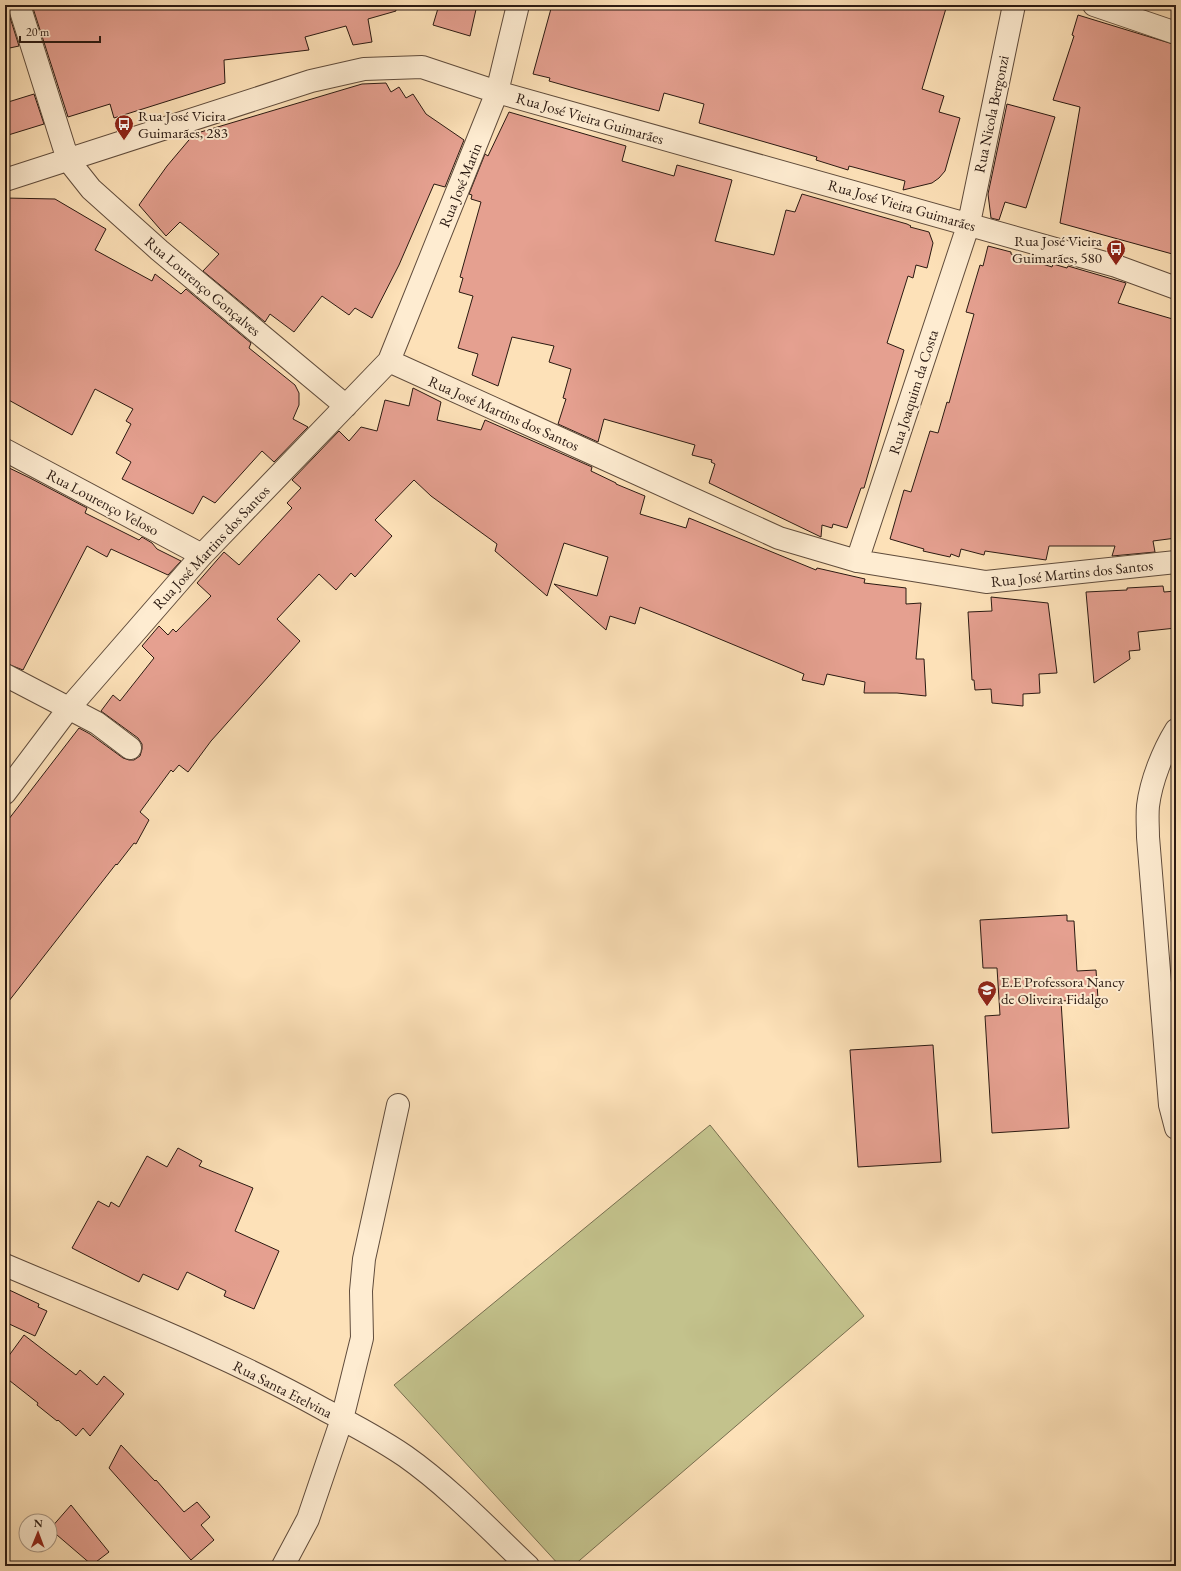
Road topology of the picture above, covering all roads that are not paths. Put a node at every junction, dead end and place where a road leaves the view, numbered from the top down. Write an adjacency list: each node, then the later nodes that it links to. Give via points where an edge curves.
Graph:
1 (19, 5): 7 (street)
2 (518, 5): 6 (street, Rua José Marin)
3 (1014, 5): 9 (street, Rua Nicola Bergonzi)
4 (1094, 5): 5 (street)
5 (1176, 33)
6 (497, 92): 7 (street, Rua José Vieira Guimarães, via 422,67 364,69 311,81); 9 (street, Rua José Vieira Guimarães); 11 (street, Rua José Marin)
7 (68, 160): 8 (street, Rua José Vieira Guimarães); 12 (street, Rua Lourenço Gonçalves, via 91,189 159,250)
8 (5, 180)
9 (968, 223): 10 (street, Rua José Vieira Guimarães, via 1116,266); 15 (street, Rua Joaquim da Costa)
10 (1176, 288)
11 (389, 361): 12 (street, Rua José Martins dos Santos); 15 (street, Rua José Martins dos Santos, via 780,538)
12 (346, 406): 14 (street, Rua José Martins dos Santos)
13 (5, 450): 14 (street, Rua Lourenço Veloso)
14 (202, 555): 18 (street, Rua José Martins dos Santos)
15 (857, 561): 16 (street, Rua José Martins dos Santos, via 986,582)
16 (1176, 562)
17 (5, 675): 18 (street)
18 (69, 708): 20 (street, via 97,723); 21 (street, Rua José Martins dos Santos)
19 (1176, 730): 23 (street, via 1166,746 1148,806 1148,837 1170,1105)
20 (130, 748)
21 (5, 793)
22 (398, 1105): 25 (street, via 364,1259 361,1291 362,1338)
23 (1176, 1128)
24 (5, 1265): 25 (street, Rua Santa Etelvina, via 186,1342 280,1385)
25 (342, 1419): 26 (street, via 308,1519); 27 (street, Rua Santa Etelvina, via 405,1456 459,1500)
26 (283, 1566)
27 (528, 1566)

